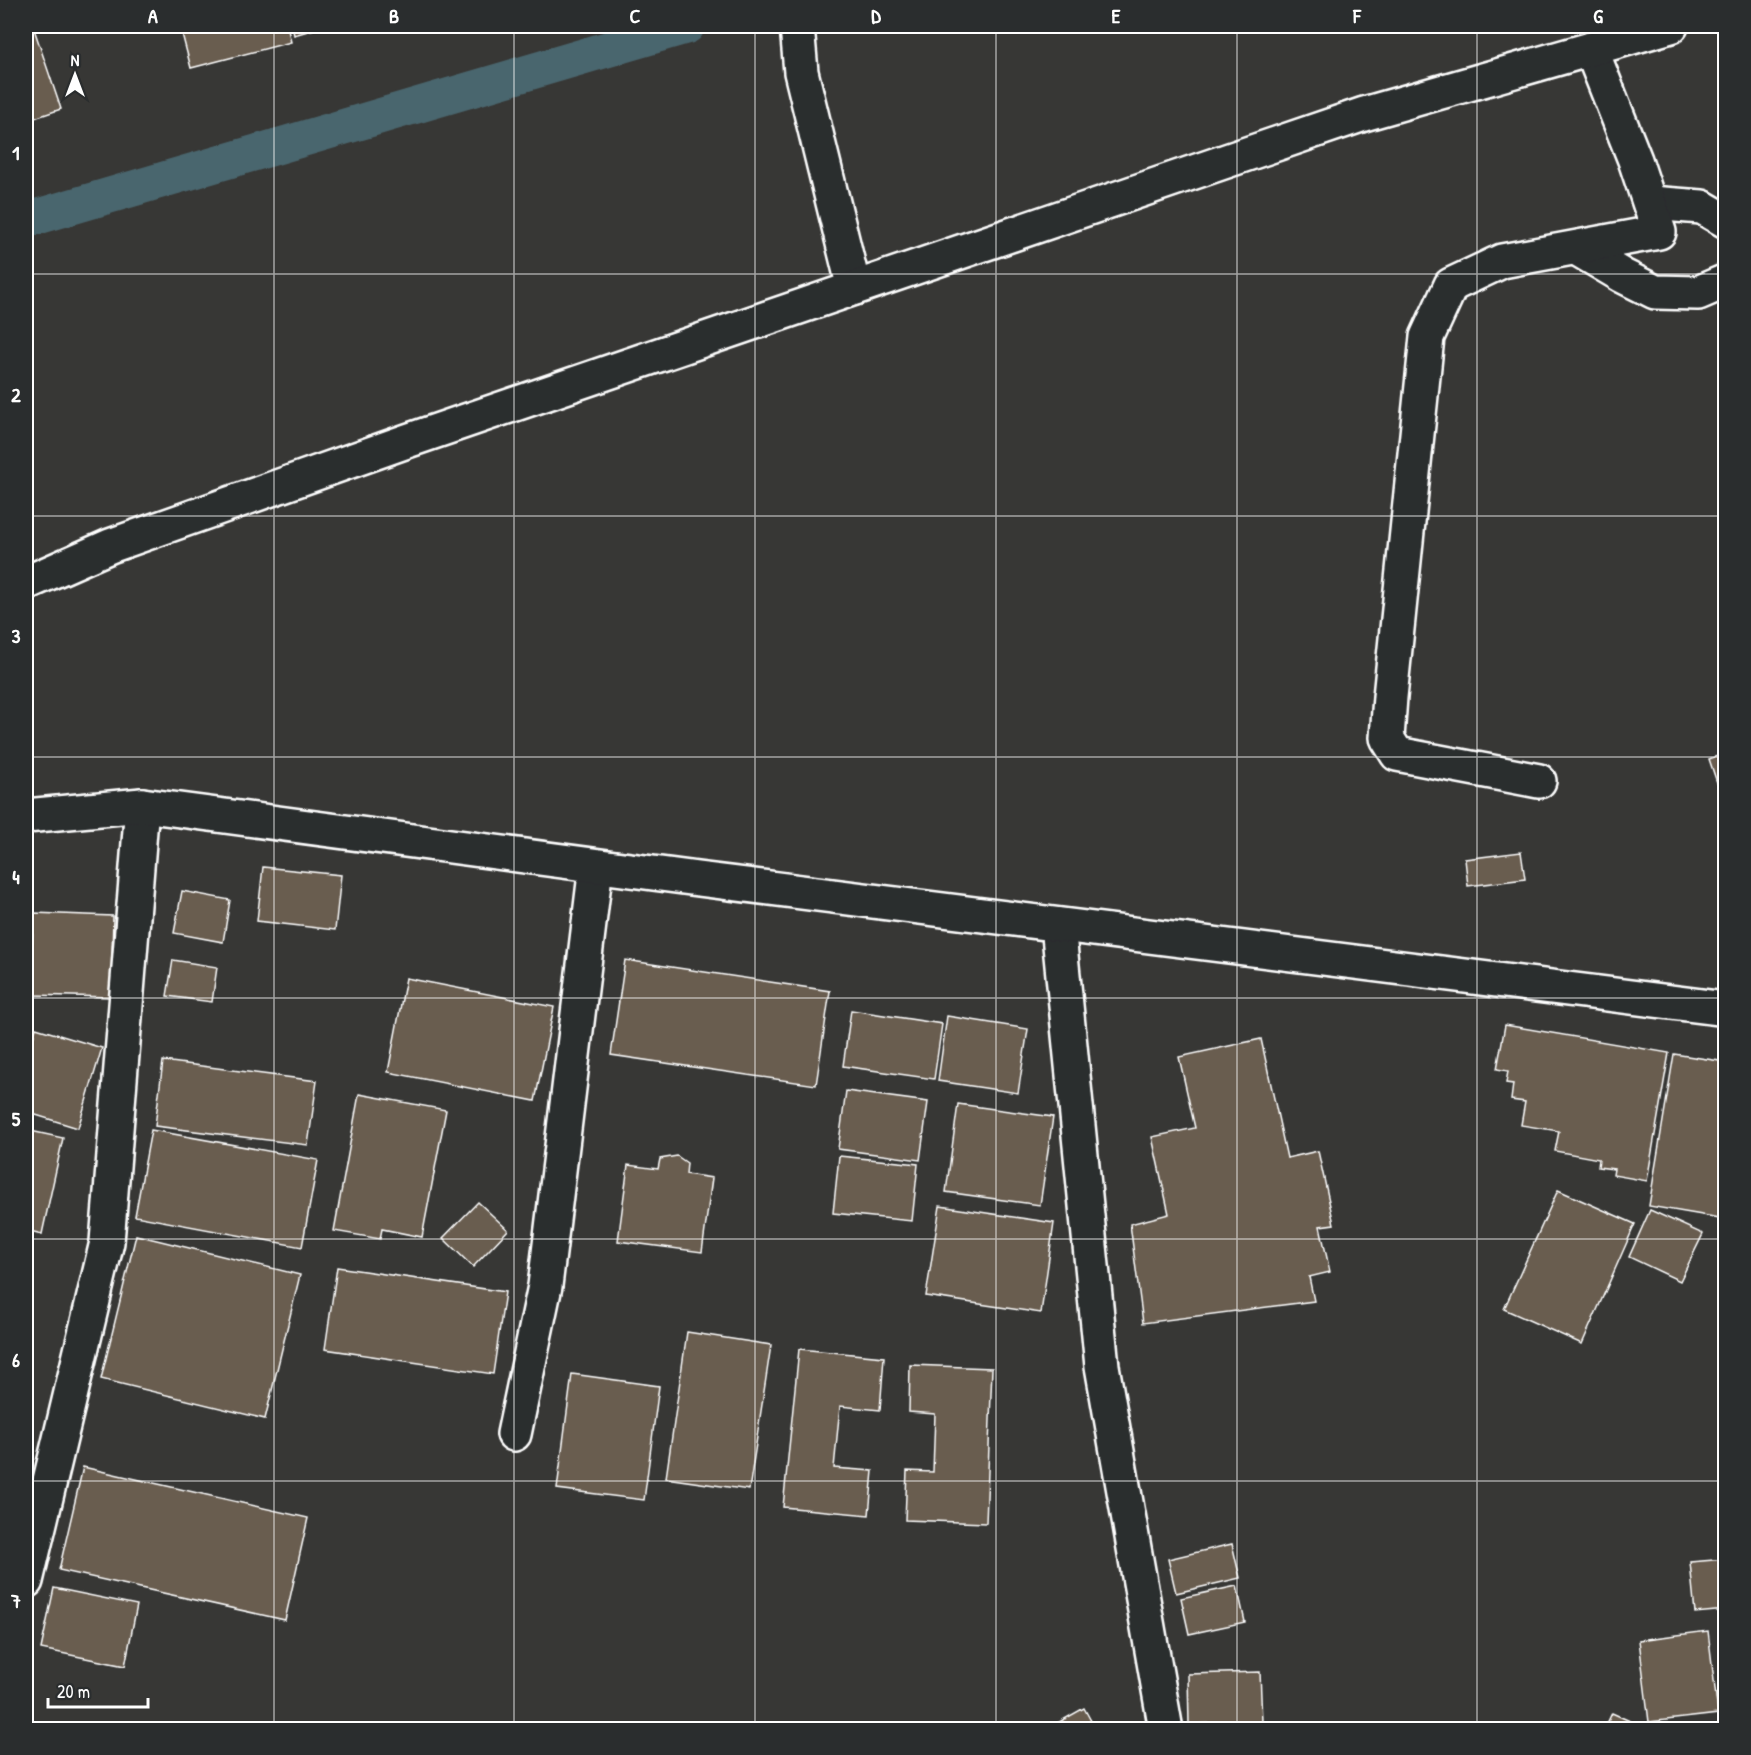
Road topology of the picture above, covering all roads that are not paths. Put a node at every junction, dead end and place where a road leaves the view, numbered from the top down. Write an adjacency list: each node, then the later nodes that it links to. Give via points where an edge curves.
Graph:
1 (797, 26): 8 (main road, via 801,72)
2 (1671, 26): 3 (main road)
3 (1591, 49): 4 (main road); 8 (main road, via 1364,114)
4 (1650, 203): 5 (main road, via 1702,207); 6 (main road, via 1659,232)
5 (1725, 220)
6 (1576, 248): 7 (main road, via 1655,292 1698,293); 10 (main road, via 1502,261 1451,285 1427,337 1387,738 1397,754)
7 (1725, 281)
8 (854, 288): 9 (main road, via 132,538)
9 (26, 583)
10 (1539, 781)
11 (142, 805): 12 (main road); 13 (main road); 17 (main road, via 106,1242)
12 (26, 816)
13 (596, 866): 14 (main road); 16 (main road, via 545,1286)
14 (1058, 925): 15 (main road); 18 (main road, via 1102,1366)
15 (1725, 1009)
16 (514, 1434)
17 (26, 1581)
18 (1166, 1730)

